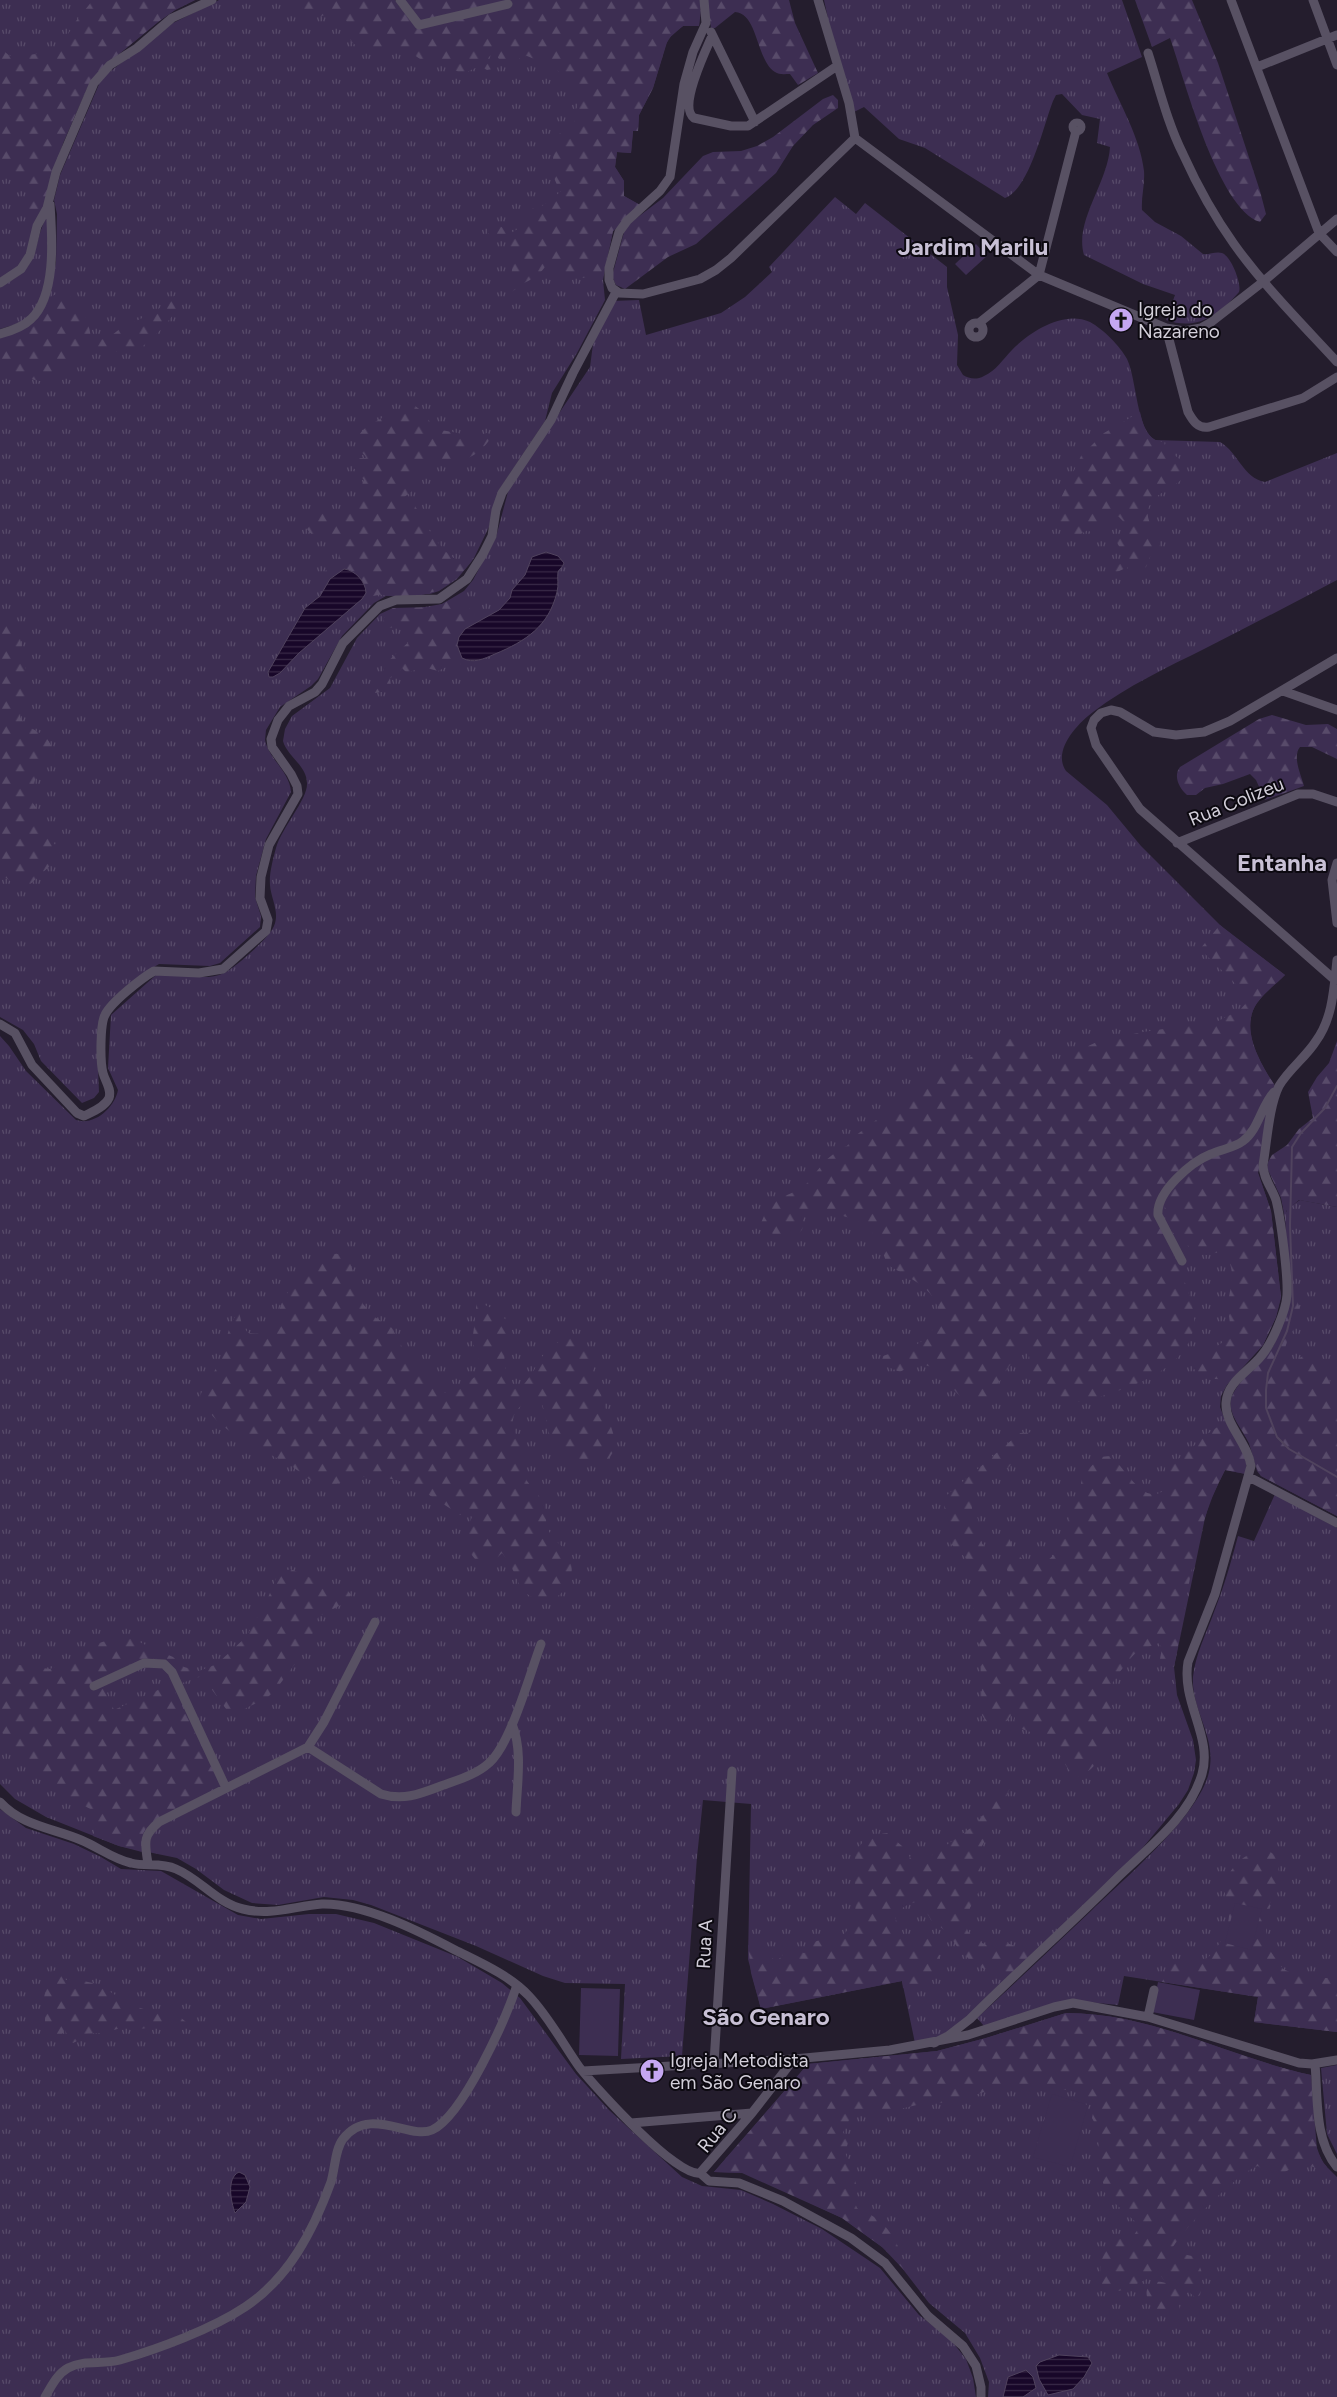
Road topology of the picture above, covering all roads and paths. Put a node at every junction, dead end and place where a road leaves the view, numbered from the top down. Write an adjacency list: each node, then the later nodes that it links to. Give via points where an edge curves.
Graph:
1 (400, 0): 7 (street, via 419,25)
2 (704, 0): 8 (street)
3 (818, 0): 14 (street)
4 (1231, 0): 15 (street)
5 (1313, 0): 11 (street)
6 (208, 2): 19 (street, via 172,18 99,76 56,172)
7 (508, 4)
8 (706, 23): 10 (street); 26 (street, via 686,77 676,122 670,177 619,232 608,276)
9 (1337, 35): 11 (street)
10 (712, 36): 16 (street); 16 (street, via 696,74 689,113 694,118 742,127)
11 (1327, 38): 13 (street); 15 (street)
12 (1148, 53): 24 (street, via 1167,117 1186,161 1234,244)
13 (1337, 65)
14 (836, 66): 16 (street); 18 (street, via 849,103)
15 (1257, 67): 21 (street)
16 (756, 122)
17 (1076, 131): 23 (street)
18 (855, 138): 23 (street); 26 (street, via 731,258 709,274 643,294)
19 (50, 201): 25 (street, via 37,226 34,247 26,263 15,275); 29 (street, via 50,267 41,305 26,323)
20 (1337, 219): 21 (street)
21 (1319, 233): 22 (street); 24 (street)
22 (1337, 252)
23 (1039, 275): 27 (street); 28 (street)
24 (1264, 282): 28 (street, via 1201,328 1175,331); 30 (street)
25 (0, 283)
26 (616, 292): 41 (street, via 551,420 502,493 488,545 464,581 439,599 396,600 380,606 343,643 318,688 282,714 271,739 272,748 291,774 298,794 269,845 261,877 260,898 268,920 266,931 223,969 199,973 154,972 110,1008 103,1022 102,1067 110,1092 104,1105 84,1116 77,1113 32,1065 15,1033)
27 (979, 323)
28 (1166, 328): 31 (street, via 1188,412 1201,427 1303,398)
29 (0, 334)
30 (1337, 362)
31 (1337, 377)
32 (1337, 658): 33 (street)
33 (1283, 691): 34 (street); 36 (street, via 1230,721 1196,733 1154,732 1120,712 1106,711 1092,723 1096,744 1140,809)
34 (1337, 710)
35 (1337, 802): 36 (street, Rua Colizeu, via 1313,794 1298,794)
36 (1177, 843): 40 (street)
37 (1337, 863): 38 (street, via 1332,880)
38 (1337, 923)
39 (1337, 960): 40 (street)
40 (1334, 980): 42 (street, via 1328,1017 1321,1034)
41 (0, 1024)
42 (1279, 1086): 43 (street, via 1243,1141 1201,1159 1162,1197 1158,1215); 44 (street, via 1262,1169 1278,1210 1287,1297 1265,1352 1233,1385 1226,1402 1230,1418 1248,1451)
43 (1182, 1261)
44 (1249, 1477): 45 (street); 59 (street, via 1215,1594 1188,1662 1187,1690 1205,1759 1194,1794 1174,1822 1089,1906 959,2029)
45 (1337, 1523)
46 (375, 1622): 50 (street)
47 (541, 1644): 49 (street)
48 (94, 1686): 52 (street, via 144,1663 164,1664 172,1672)
49 (512, 1724): 50 (street, via 500,1751 484,1768 407,1798 381,1794); 54 (street, via 517,1748)
50 (308, 1747): 52 (street)
51 (732, 1771): 62 (street, Rua A)
52 (226, 1788): 55 (street, via 152,1828 145,1838)
53 (0, 1802): 55 (street, via 11,1813 34,1825 54,1829 121,1861)
54 (516, 1812)
55 (148, 1864): 56 (street, via 176,1869 217,1898 242,1909 278,1912 323,1904 358,1909 425,1934)
56 (517, 1985): 64 (street, via 540,2009); 69 (street, via 464,2097 440,2125 422,2132 388,2124 372,2124 357,2128 342,2140 331,2181 302,2247 290,2266 257,2298 224,2320 145,2351 120,2360 82,2362 70,2367 60,2374)
57 (1154, 1990): 58 (street)
58 (1148, 2017): 59 (street, via 1084,2004 1064,2004 998,2027); 63 (street, via 1290,2061)
59 (934, 2043): 60 (street)
60 (794, 2059): 62 (street); 65 (street, Rua C)
61 (1337, 2060): 63 (street)
62 (714, 2063): 64 (street)
63 (1315, 2064): 67 (street, via 1323,2140)
64 (583, 2071): 66 (street)
65 (752, 2113): 66 (street); 68 (street, Rua C)
66 (631, 2123): 68 (street, via 682,2167 695,2174)
67 (1337, 2167)
68 (700, 2173): 70 (street, via 709,2181 739,2183 783,2201 851,2238 885,2263 928,2316 963,2346 976,2366)
69 (45, 2397)
70 (981, 2397)

